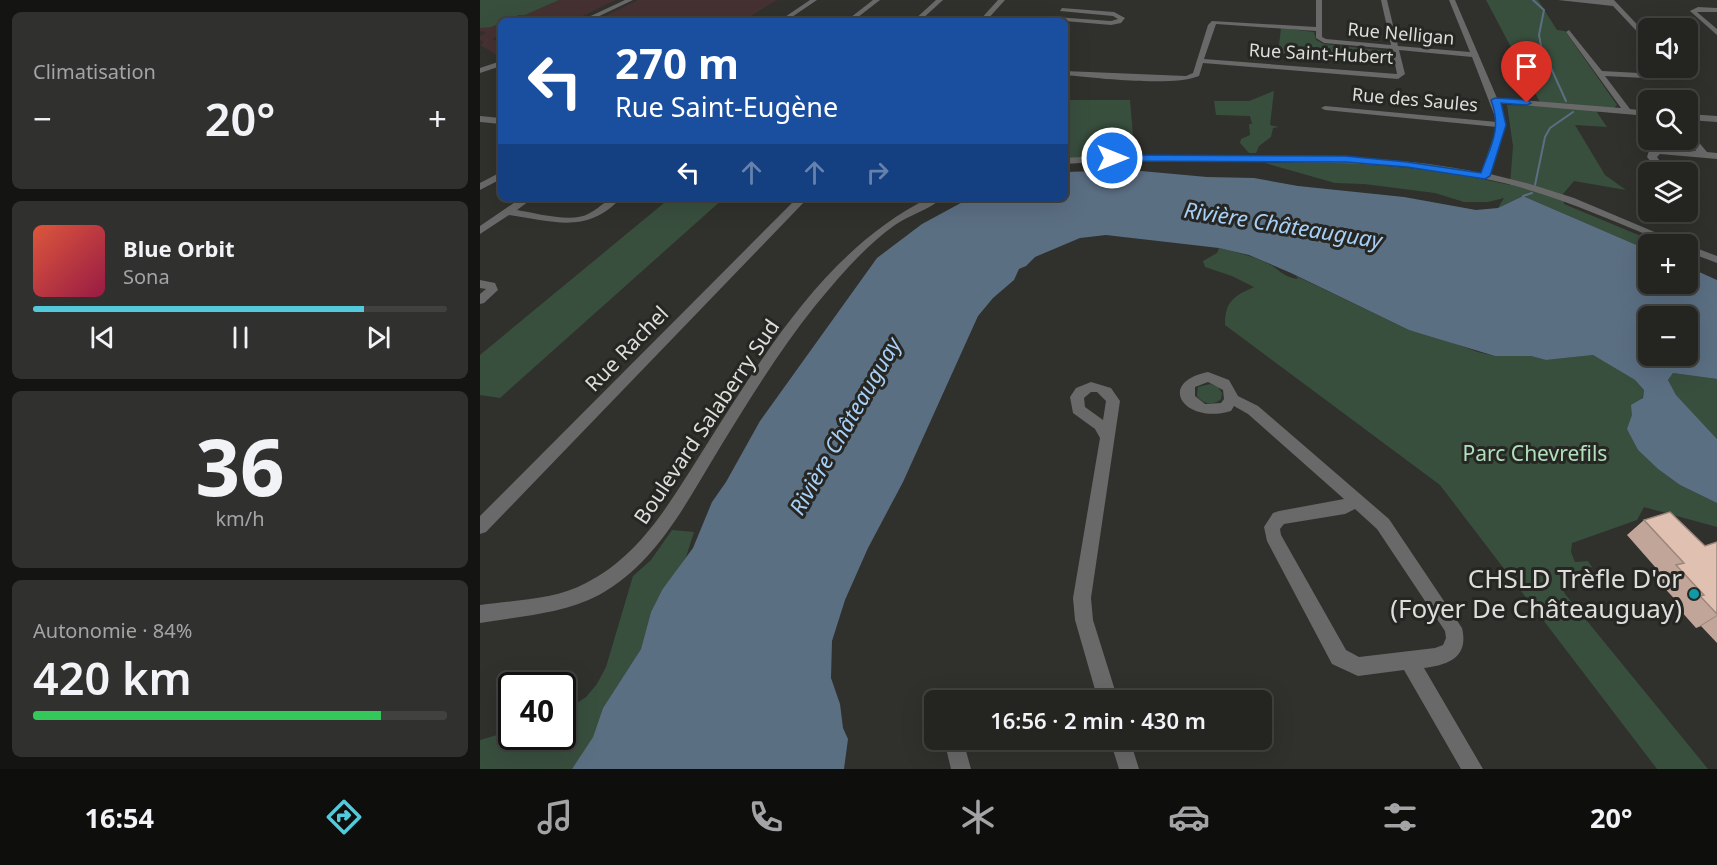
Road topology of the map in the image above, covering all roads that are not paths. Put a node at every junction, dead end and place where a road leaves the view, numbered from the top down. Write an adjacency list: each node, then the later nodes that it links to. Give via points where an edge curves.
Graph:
1 (623, 0): 13 (street)
2 (630, 0): 13 (street)
3 (814, 0): 17 (street)
4 (877, 0): 18 (street)
5 (940, 0): 19 (street)
6 (1002, 0): 20 (street)
7 (1069, 0): 14 (street)
8 (1319, 0): 23 (street)
9 (1384, 0): 27 (street, Rue Saint-Hubert)
10 (1452, 0): 28 (street)
11 (1561, 0): 12 (street)
12 (1613, 2): 24 (street)
13 (614, 6): 16 (street)
14 (1062, 10): 21 (street); 22 (street, via 1116,14 1122,18 1111,23)
15 (1717, 10): 26 (street, via 1693,11)
16 (589, 18)
17 (787, 18)
18 (853, 18)
19 (919, 18)
20 (985, 18)
21 (1056, 18)
22 (1068, 21)
23 (1319, 29): 27 (street, Rue Nelligan, via 1324,41); 29 (street, via 1214,22)
24 (1638, 29)
25 (1569, 32): 33 (street)
26 (1717, 33)
27 (1395, 48): 28 (street, Rue Nelligan); 29 (street, Rue Saint-Hubert, via 1401,74 1395,78)
28 (1475, 55): 35 (street)
29 (1200, 61): 32 (street, via 1196,74 1188,78)
30 (498, 62): 31 (street)
31 (480, 71)
32 (1068, 73)
33 (1600, 73): 34 (street); 37 (street)
34 (1638, 75)
35 (1495, 100): 37 (street); 43 (street)
36 (1325, 108): 43 (street, Rue des Saules)
37 (1628, 112): 38 (street)
38 (1638, 112)
39 (480, 118): 42 (street)
40 (1698, 118): 41 (street)
41 (1717, 119)
42 (498, 121)
43 (1502, 125): 50 (street)
44 (1698, 148): 45 (street)
45 (1704, 155): 46 (street); 48 (street, via 1660,151 1651,155)
46 (1717, 156)
47 (1068, 161): 50 (street, via 1334,159)
48 (1656, 162)
49 (498, 176): 51 (street)
50 (1485, 176): 58 (street, via 1553,194)
51 (483, 183)
52 (524, 201): 56 (street)
53 (612, 201): 56 (street, via 580,220)
54 (800, 201): 66 (street, Rue Rachel)
55 (931, 201): 67 (street, Boulevard Salaberry Sud, via 886,227 827,286 770,361 659,531 634,561 577,596)
56 (507, 212): 57 (street)
57 (480, 231)
58 (1653, 234)
59 (1698, 252): 60 (street)
60 (1717, 260)
61 (480, 284): 62 (street, via 491,286 492,290)
62 (480, 300)
63 (1231, 399): 65 (street, via 1253,410)
64 (1107, 438): 69 (street, via 1082,598 1084,620)
65 (1356, 500): 68 (street, via 1383,524 1457,637 1450,652); 68 (street, via 1345,507 1279,518 1272,527 1274,536 1339,657 1358,667)
66 (480, 527)
67 (480, 614)
68 (1408, 660): 74 (street)
69 (1105, 690)
70 (957, 750): 72 (street)
71 (1123, 750): 73 (street)
72 (960, 769)
73 (1129, 769)
74 (1473, 769)

